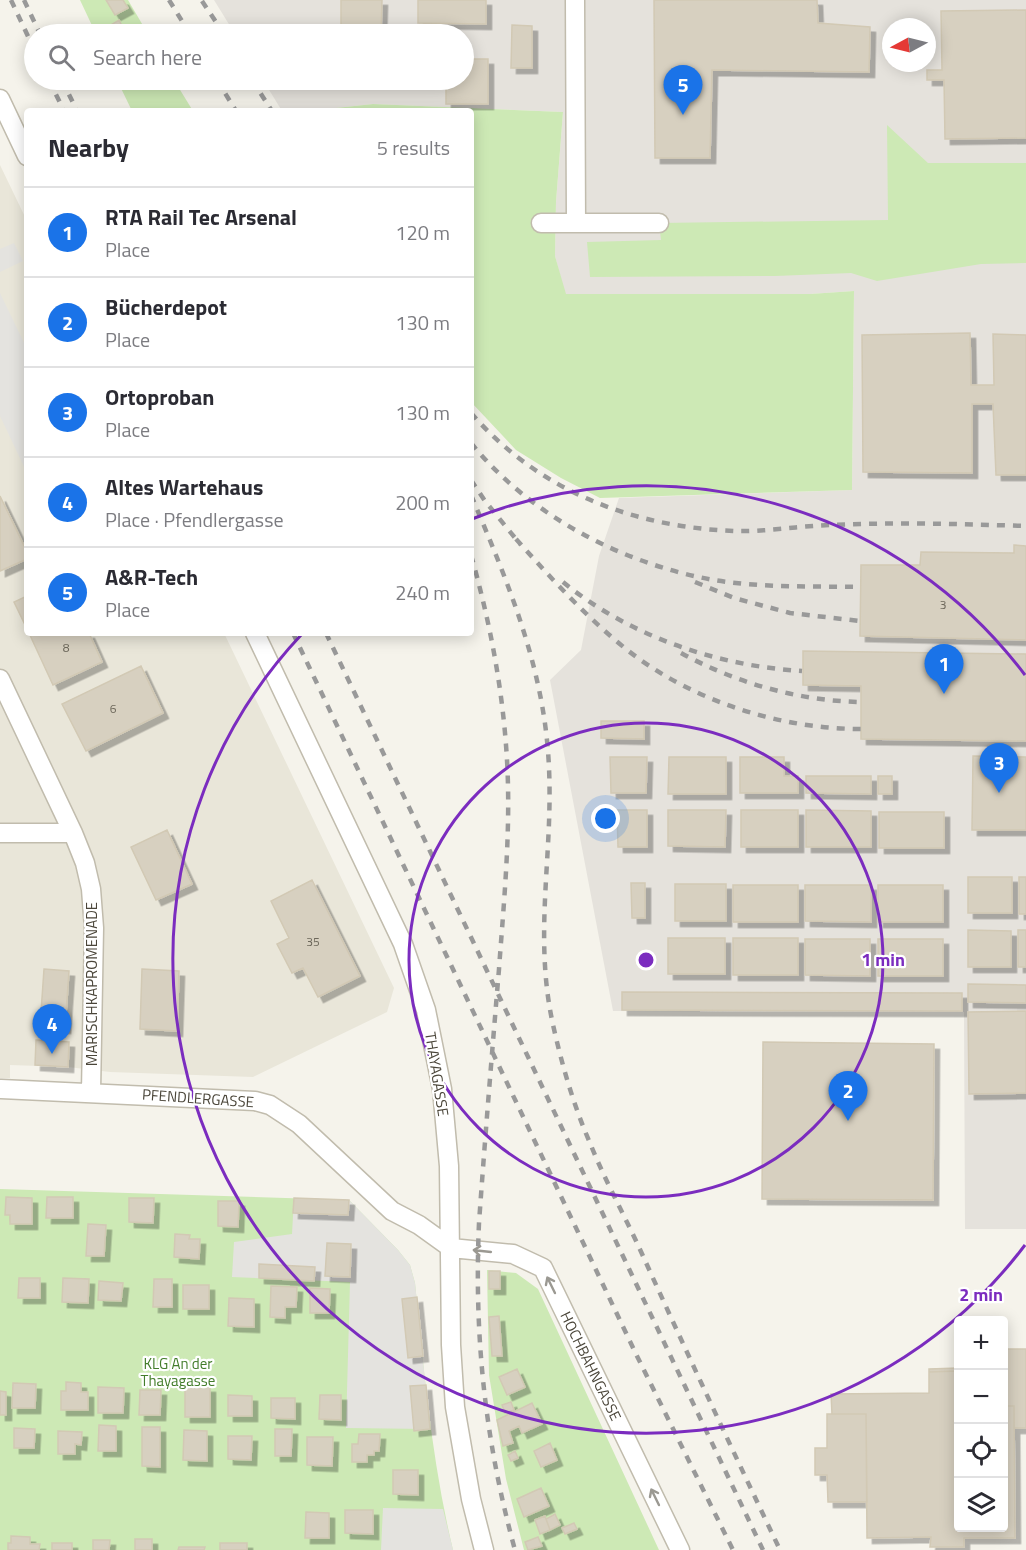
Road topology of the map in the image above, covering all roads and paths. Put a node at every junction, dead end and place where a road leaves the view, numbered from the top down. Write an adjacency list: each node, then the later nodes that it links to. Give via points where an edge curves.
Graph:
1 (575, 0): 4 (street)
2 (0, 99): 3 (street)
3 (24, 150)
4 (576, 222): 5 (street); 6 (street)
5 (541, 223)
6 (659, 223)
7 (256, 636): 13 (street, THAYAGASSE, via 403,944 426,1010 442,1089)
8 (0, 679): 10 (street, MARISCHKAPROMENADE)
9 (0, 833): 10 (street)
10 (73, 833): 12 (street, MARISCHKAPROMENADE, via 85,863 94,908)
11 (1, 1089): 12 (street, PFENDLERGASSE)
12 (91, 1092): 13 (street, PFENDLERGASSE, via 270,1105 299,1124 392,1211)
13 (451, 1248): 14 (street, THAYAGASSE, via 455,1407); 15 (street, HOCHBAHNGASSE, one-way to 13, via 543,1268 513,1254)
14 (484, 1550)
15 (680, 1550)

